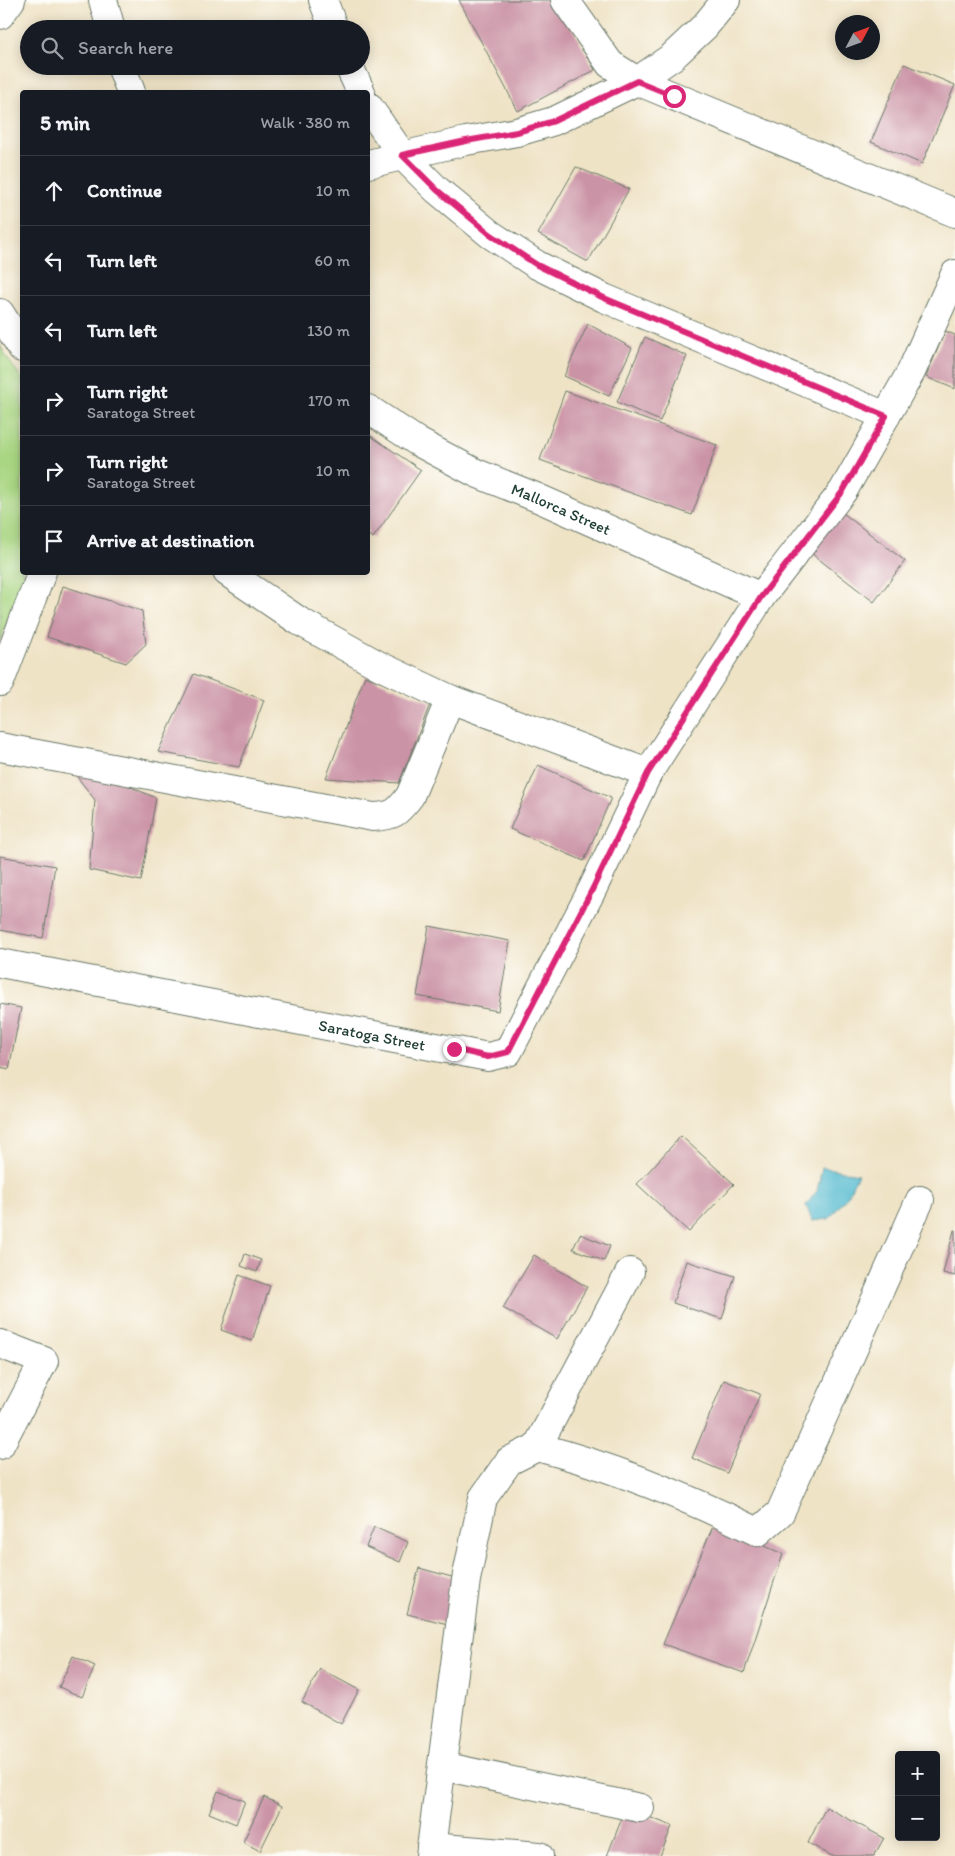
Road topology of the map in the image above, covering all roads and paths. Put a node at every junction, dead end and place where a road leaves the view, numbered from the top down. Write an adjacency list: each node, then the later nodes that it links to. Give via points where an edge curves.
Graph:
1 (11, 0): 6 (street)
2 (103, 0): 7 (street)
3 (323, 0): 8 (street)
4 (565, 0): 11 (street, via 610,64)
5 (726, 0): 11 (street, via 705,26 672,57)
6 (0, 15)
7 (109, 20)
8 (331, 20)
9 (124, 75): 12 (street)
10 (353, 75): 13 (street)
11 (637, 81): 15 (street, via 554,121 517,132); 17 (street)
12 (130, 90)
13 (360, 90)
14 (370, 109): 15 (street)
15 (402, 155): 16 (street); 22 (street, via 437,190 490,234 537,265 604,298)
16 (370, 163)
17 (955, 213)
18 (955, 274): 22 (street, Saratoga Street, via 911,372)
19 (0, 313): 20 (street)
20 (20, 339)
21 (370, 410): 25 (street, Mallorca Street, via 418,442 476,473)
22 (886, 416): 25 (street, Saratoga Street, via 843,491)
23 (41, 575): 26 (street)
24 (231, 575): 27 (street, via 299,621 380,666)
25 (761, 597): 29 (street, Saratoga Street)
26 (0, 682)
27 (450, 699): 28 (street, via 410,796 400,809 389,816 373,817); 29 (street)
28 (0, 747)
29 (648, 773): 30 (street, Saratoga Street, via 508,1052 488,1057)
30 (0, 962)
31 (920, 1200): 35 (street, via 780,1513 758,1532 718,1512 581,1458)
32 (630, 1272): 35 (street)
33 (0, 1344): 34 (street, via 44,1361)
34 (0, 1445)
35 (537, 1446): 36 (street, via 509,1461 483,1498 466,1580)
36 (442, 1766): 37 (street); 38 (street)
37 (640, 1808)
38 (430, 1851): 39 (street)
39 (539, 1856)

